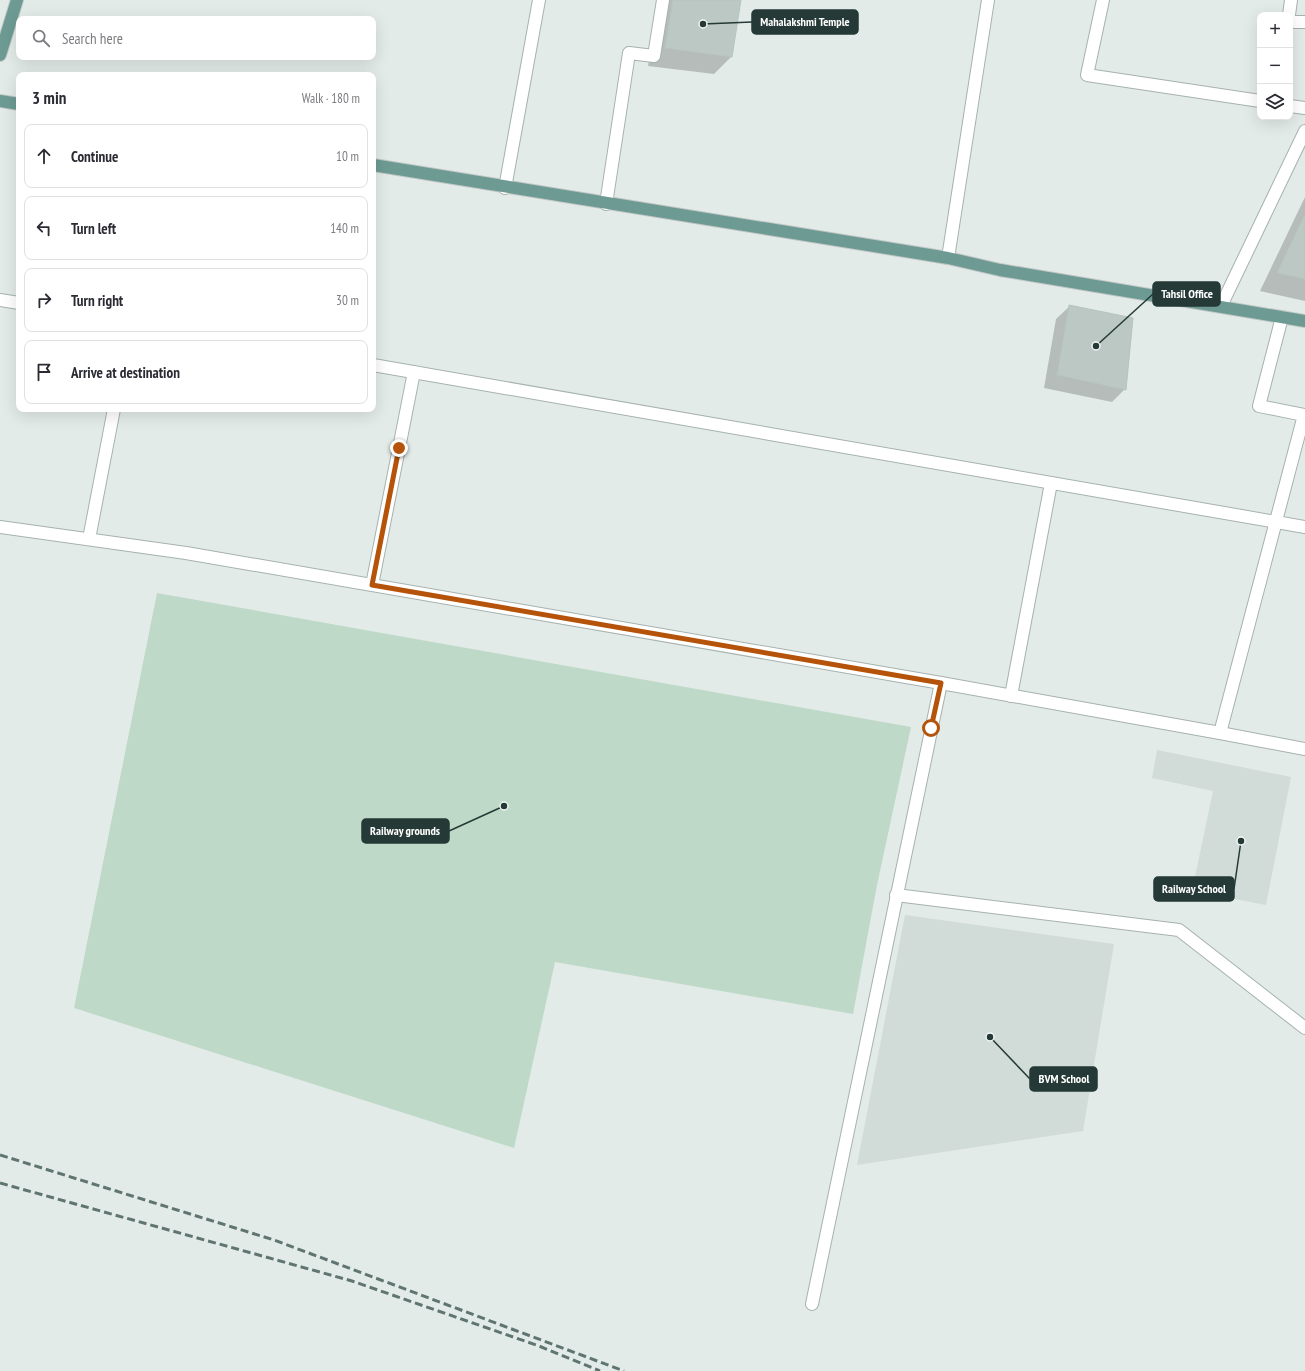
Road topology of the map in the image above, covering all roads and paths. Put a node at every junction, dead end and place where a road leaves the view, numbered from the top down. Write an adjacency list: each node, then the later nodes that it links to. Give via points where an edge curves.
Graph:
1 (17, 0): 10 (main road)
2 (539, 0): 18 (street)
3 (663, 0): 19 (street, via 654,56 629,53)
4 (988, 0): 20 (street)
5 (1103, 0): 12 (street, via 1087,75)
6 (1291, 0): 7 (street)
7 (1289, 12)
8 (1293, 22): 9 (street)
9 (1305, 22)
10 (0, 55)
11 (0, 101): 13 (main road)
12 (1257, 101)
13 (16, 104)
14 (1293, 106): 15 (street)
15 (1305, 108)
16 (1305, 131): 23 (street)
17 (376, 166): 18 (main road)
18 (505, 188): 19 (main road)
19 (606, 204): 20 (main road)
20 (948, 258): 23 (main road, via 1000,270)
21 (0, 300): 22 (street)
22 (16, 303)
23 (1221, 306): 24 (main road)
24 (1282, 317): 25 (main road); 29 (street, via 1258,406)
25 (1305, 321)
26 (376, 366): 27 (street)
27 (414, 372): 30 (street); 35 (street)
28 (113, 412): 34 (street)
29 (1305, 415): 31 (street)
30 (1051, 483): 31 (street); 37 (street)
31 (1276, 522): 33 (street); 38 (street)
32 (0, 527): 34 (street)
33 (1305, 527)
34 (89, 539): 35 (street)
35 (372, 585): 36 (street)
36 (941, 683): 37 (street); 40 (street)
37 (1011, 696): 38 (street)
38 (1220, 733): 39 (street)
39 (1305, 749)
40 (896, 895): 41 (street, via 1179,930); 42 (street)
41 (1305, 1028)
42 (812, 1304)

